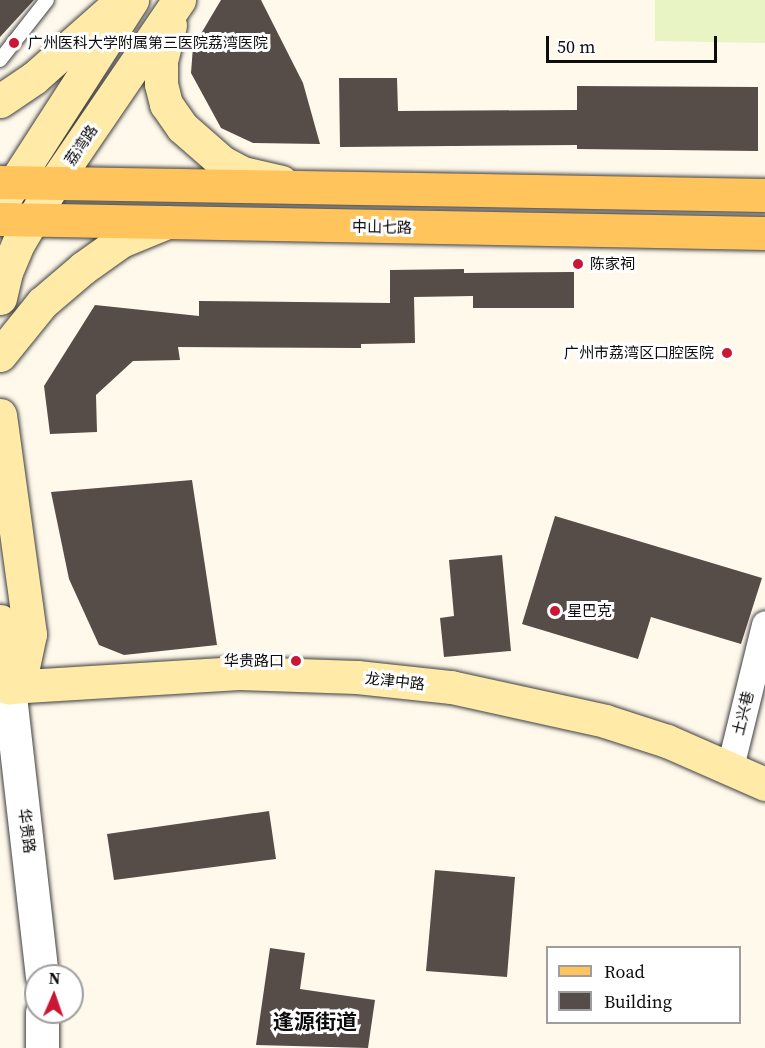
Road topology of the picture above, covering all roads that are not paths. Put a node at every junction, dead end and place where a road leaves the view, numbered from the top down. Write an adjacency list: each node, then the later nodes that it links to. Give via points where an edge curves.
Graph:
1 (47, 0): 5 (lane)
2 (121, 0): 6 (main road, via 34,78)
3 (132, 0): 9 (main road)
4 (178, 1): 7 (main road, 荔湾路); 8 (main road, via 160,62 166,104 201,147 243,172)
5 (0, 60)
6 (0, 101)
7 (54, 183): 8 (main road); 9 (main road); 12 (main road, 荔湾路)
8 (306, 189): 10 (main road)
9 (5, 190)
10 (765, 195)
11 (0, 219): 12 (main road, 中山七路)
12 (35, 219): 13 (main road, 中山七路); 15 (main road, 荔湾路, via 6,272)
13 (170, 221): 14 (main road, 中山七路); 16 (main road, via 121,241 83,268 42,303)
14 (765, 233)
15 (0, 298)
16 (0, 355)
17 (0, 416): 20 (main road, via 30,634 23,668)
18 (0, 621): 20 (main road)
19 (765, 624): 21 (street, 土兴巷)
20 (4, 688): 21 (main road, 龙津中路, via 239,673 357,677 451,687 605,721); 23 (street, 华贵路)
21 (730, 766): 22 (main road, 龙津中路)
22 (765, 784)
23 (40, 964)
24 (42, 1024): 25 (street)
25 (42, 1048)

